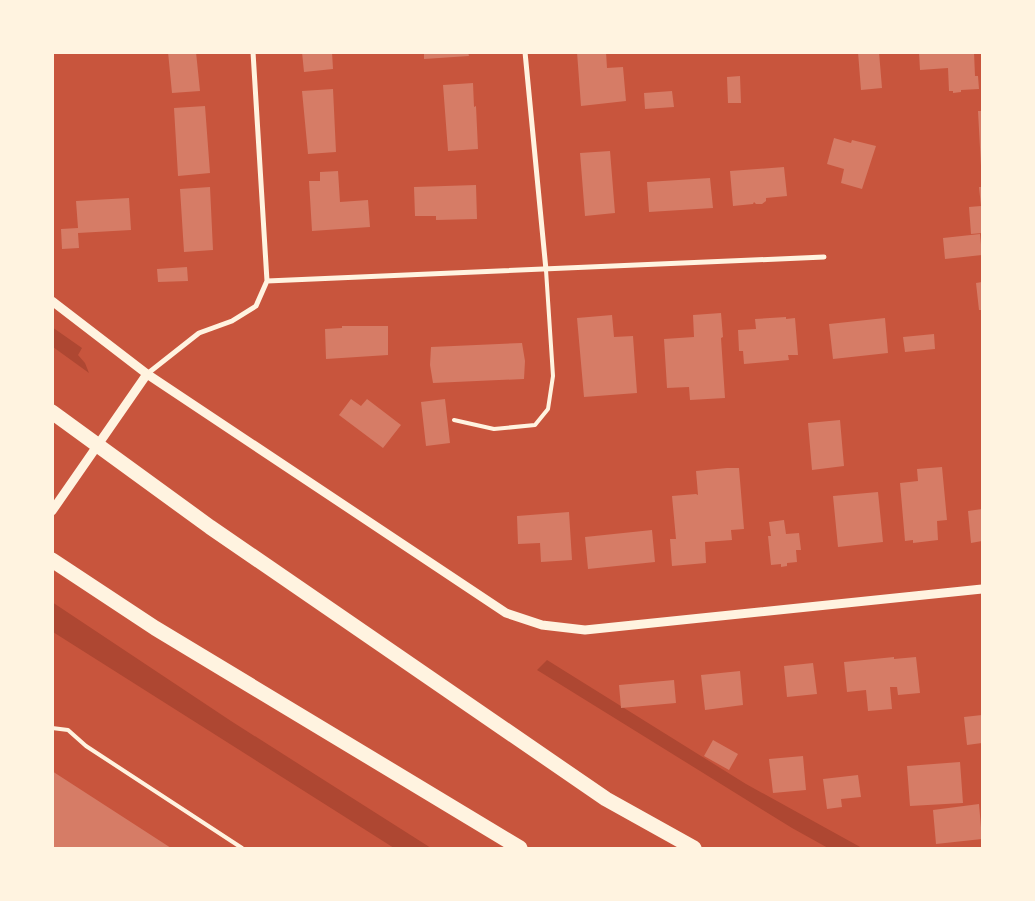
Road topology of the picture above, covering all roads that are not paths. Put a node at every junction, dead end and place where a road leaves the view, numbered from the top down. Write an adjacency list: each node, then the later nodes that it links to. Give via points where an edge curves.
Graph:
1 (253, 52): 5 (street)
2 (525, 52): 4 (street)
3 (824, 257): 4 (street)
4 (546, 270): 5 (street); 9 (lane, via 553,376 548,409 535,425 494,429)
5 (267, 281): 7 (street, via 256,306 232,321 199,332)
6 (52, 301): 7 (street)
7 (148, 374): 10 (street); 12 (street, via 506,613 542,625 585,630)
8 (52, 412): 16 (highway, via 210,527 606,799)
9 (454, 420)
10 (52, 511)
11 (52, 560): 15 (highway, via 155,628)
12 (982, 589)
13 (52, 728): 14 (lane, via 68,730 86,746)
14 (242, 848)
15 (520, 848)
16 (694, 848)

